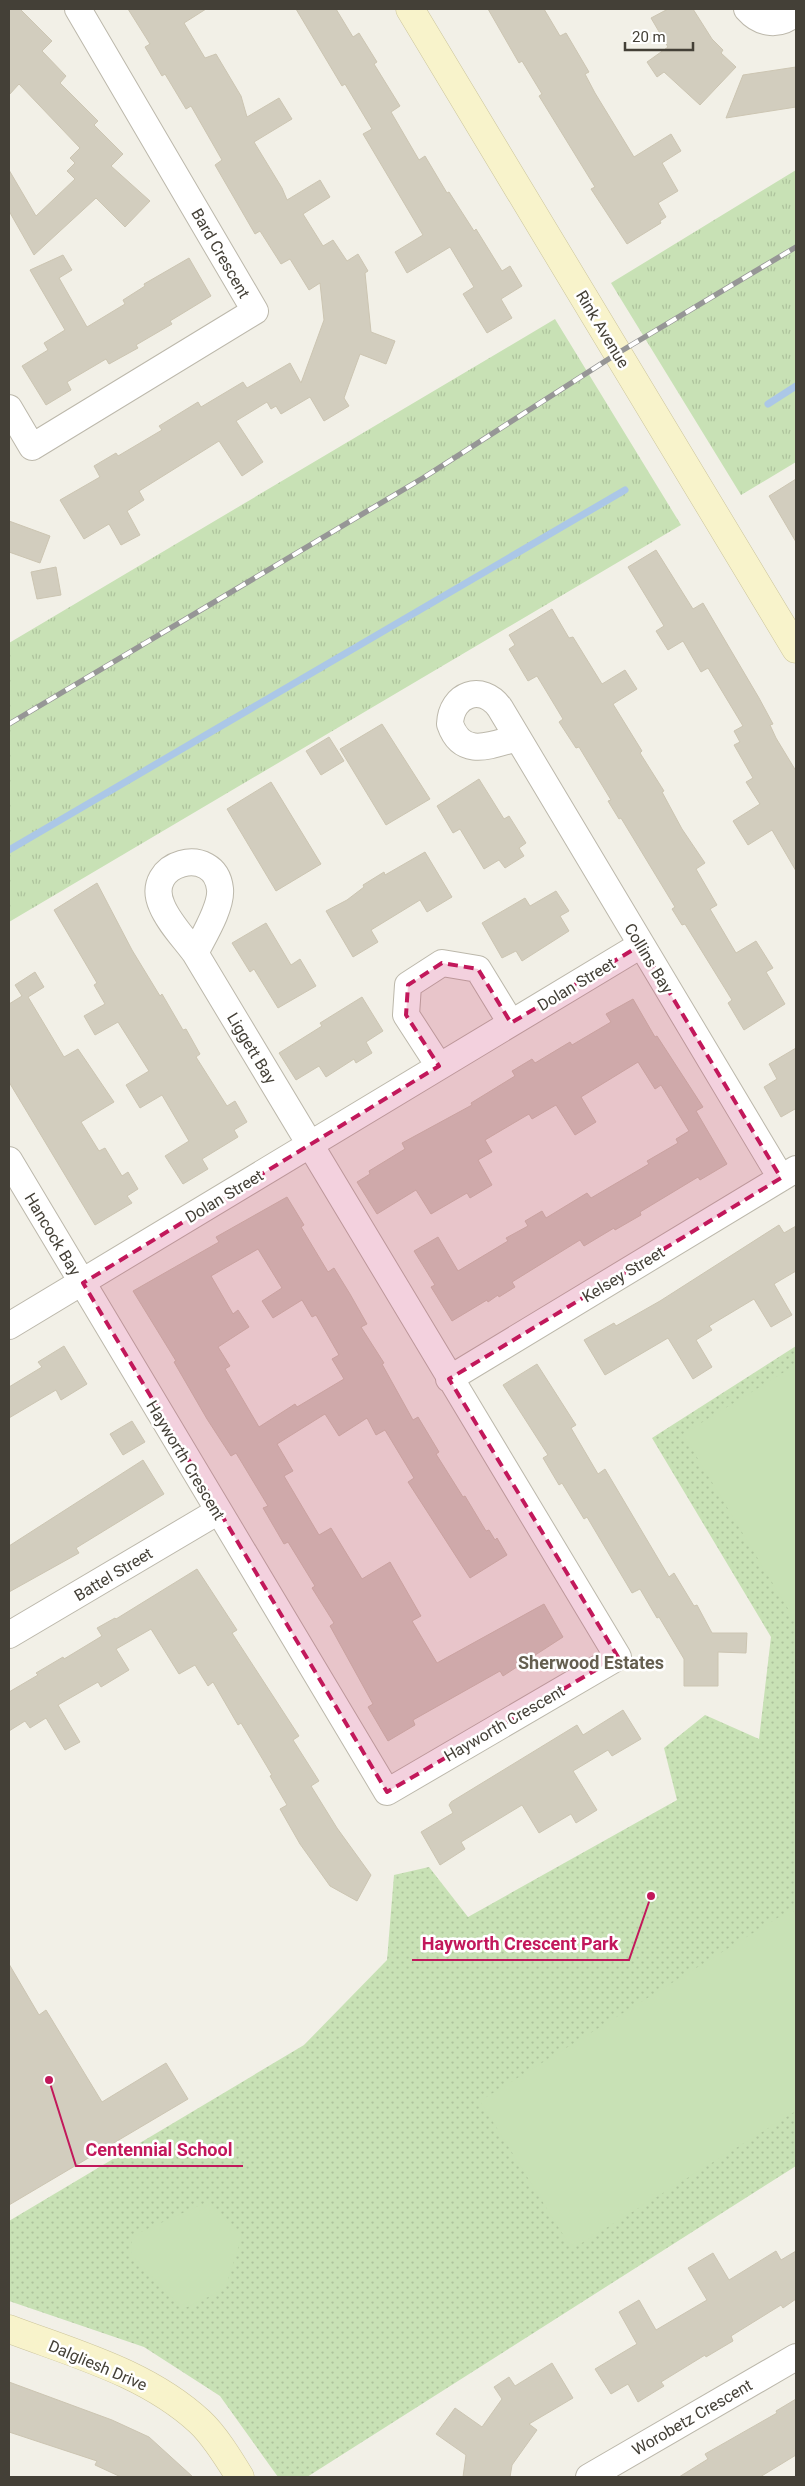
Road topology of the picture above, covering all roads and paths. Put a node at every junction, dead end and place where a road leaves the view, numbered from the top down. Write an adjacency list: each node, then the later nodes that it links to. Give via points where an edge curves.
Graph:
1 (78, 9): 5 (street, Bard Crescent, via 255,311 32,447)
2 (410, 9): 6 (street, Rink Avenue)
3 (747, 9): 4 (street, via 771,23 781,22)
4 (796, 12)
5 (9, 408)
6 (796, 649)
7 (518, 738): 8 (street, Collins Bay)
8 (641, 945): 10 (street, Dolan Street); 14 (street, Collins Bay)
9 (195, 953): 12 (street, Liggett Bay)
10 (511, 1023): 11 (street, Dolan Street); 11 (street, via 478,969 442,963 408,985 406,1015)
11 (439, 1066): 12 (street, Dolan Street)
12 (310, 1144): 15 (street, Dolan Street); 17 (street, Hayworth Crescent)
13 (9, 1160): 15 (street, Hancock Bay)
14 (789, 1173): 17 (street, Kelsey Street)
15 (82, 1283): 16 (street, Dolan Street); 18 (street, Hayworth Crescent)
16 (9, 1326)
17 (449, 1379): 18 (street, Hayworth Crescent, via 618,1657 386,1792)
18 (217, 1512): 19 (street, Battel Street)
19 (9, 1636)
20 (9, 2329): 22 (street, Dalgliesh Drive, via 122,2372 166,2395 201,2423)
21 (796, 2356): 23 (street, Worobetz Crescent)
22 (240, 2477)
23 (588, 2477)

